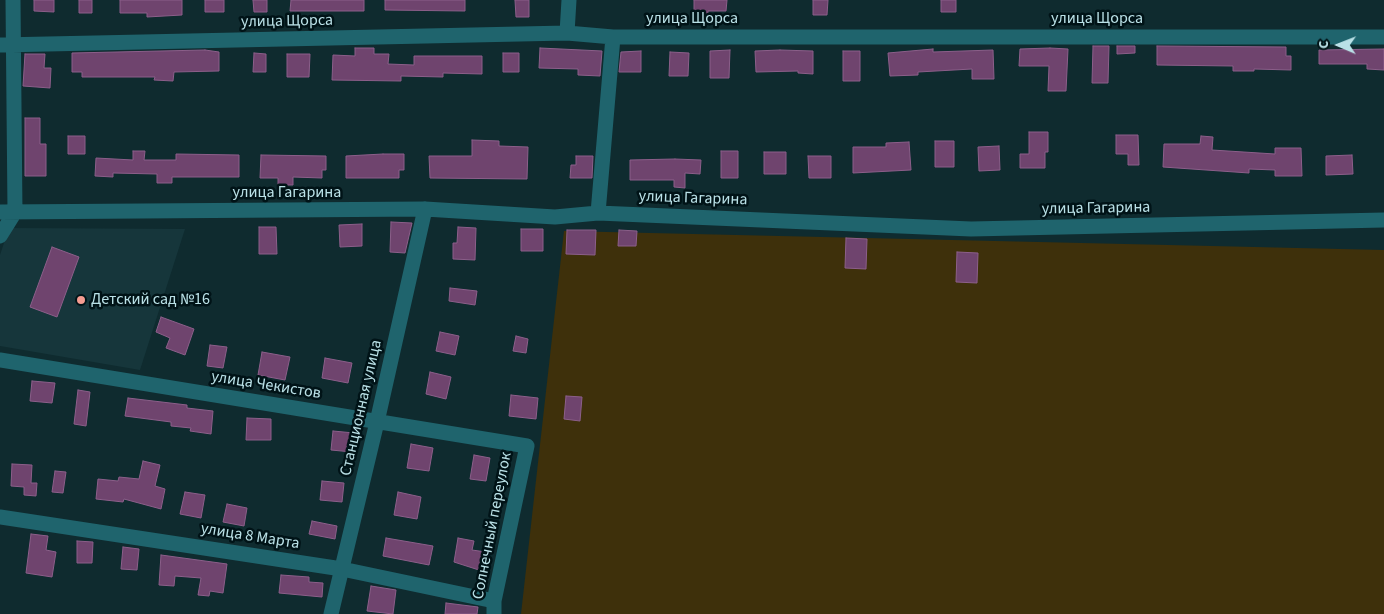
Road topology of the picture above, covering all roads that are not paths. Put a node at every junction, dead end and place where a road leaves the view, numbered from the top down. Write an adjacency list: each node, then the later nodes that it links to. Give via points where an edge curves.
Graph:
1 (13, 0): 6 (street)
2 (569, 0): 3 (street)
3 (567, 34): 4 (street, улица Щорса); 6 (street, улица Щорса)
4 (613, 37): 5 (street, улица Щорса); 9 (street)
5 (1384, 37)
6 (7, 45): 8 (street)
7 (425, 209): 8 (street, улица Гагарина); 9 (street, улица Гагарина, via 555,217); 13 (street, Станционная улица)
8 (8, 212): 11 (street)
9 (598, 213): 10 (street, улица Гагарина, via 971,229)
10 (1384, 220)
11 (0, 236)
12 (0, 360): 13 (street, улица Чекистов)
13 (377, 422): 14 (street, улица Чекистов); 16 (street, Станционная улица)
14 (527, 446): 17 (street, Солнечный переулок)
15 (0, 517): 16 (street, улица 8 Марта)
16 (342, 569): 17 (street, улица 8 Марта); 18 (street, Станционная улица)
17 (494, 607)
18 (331, 614)

